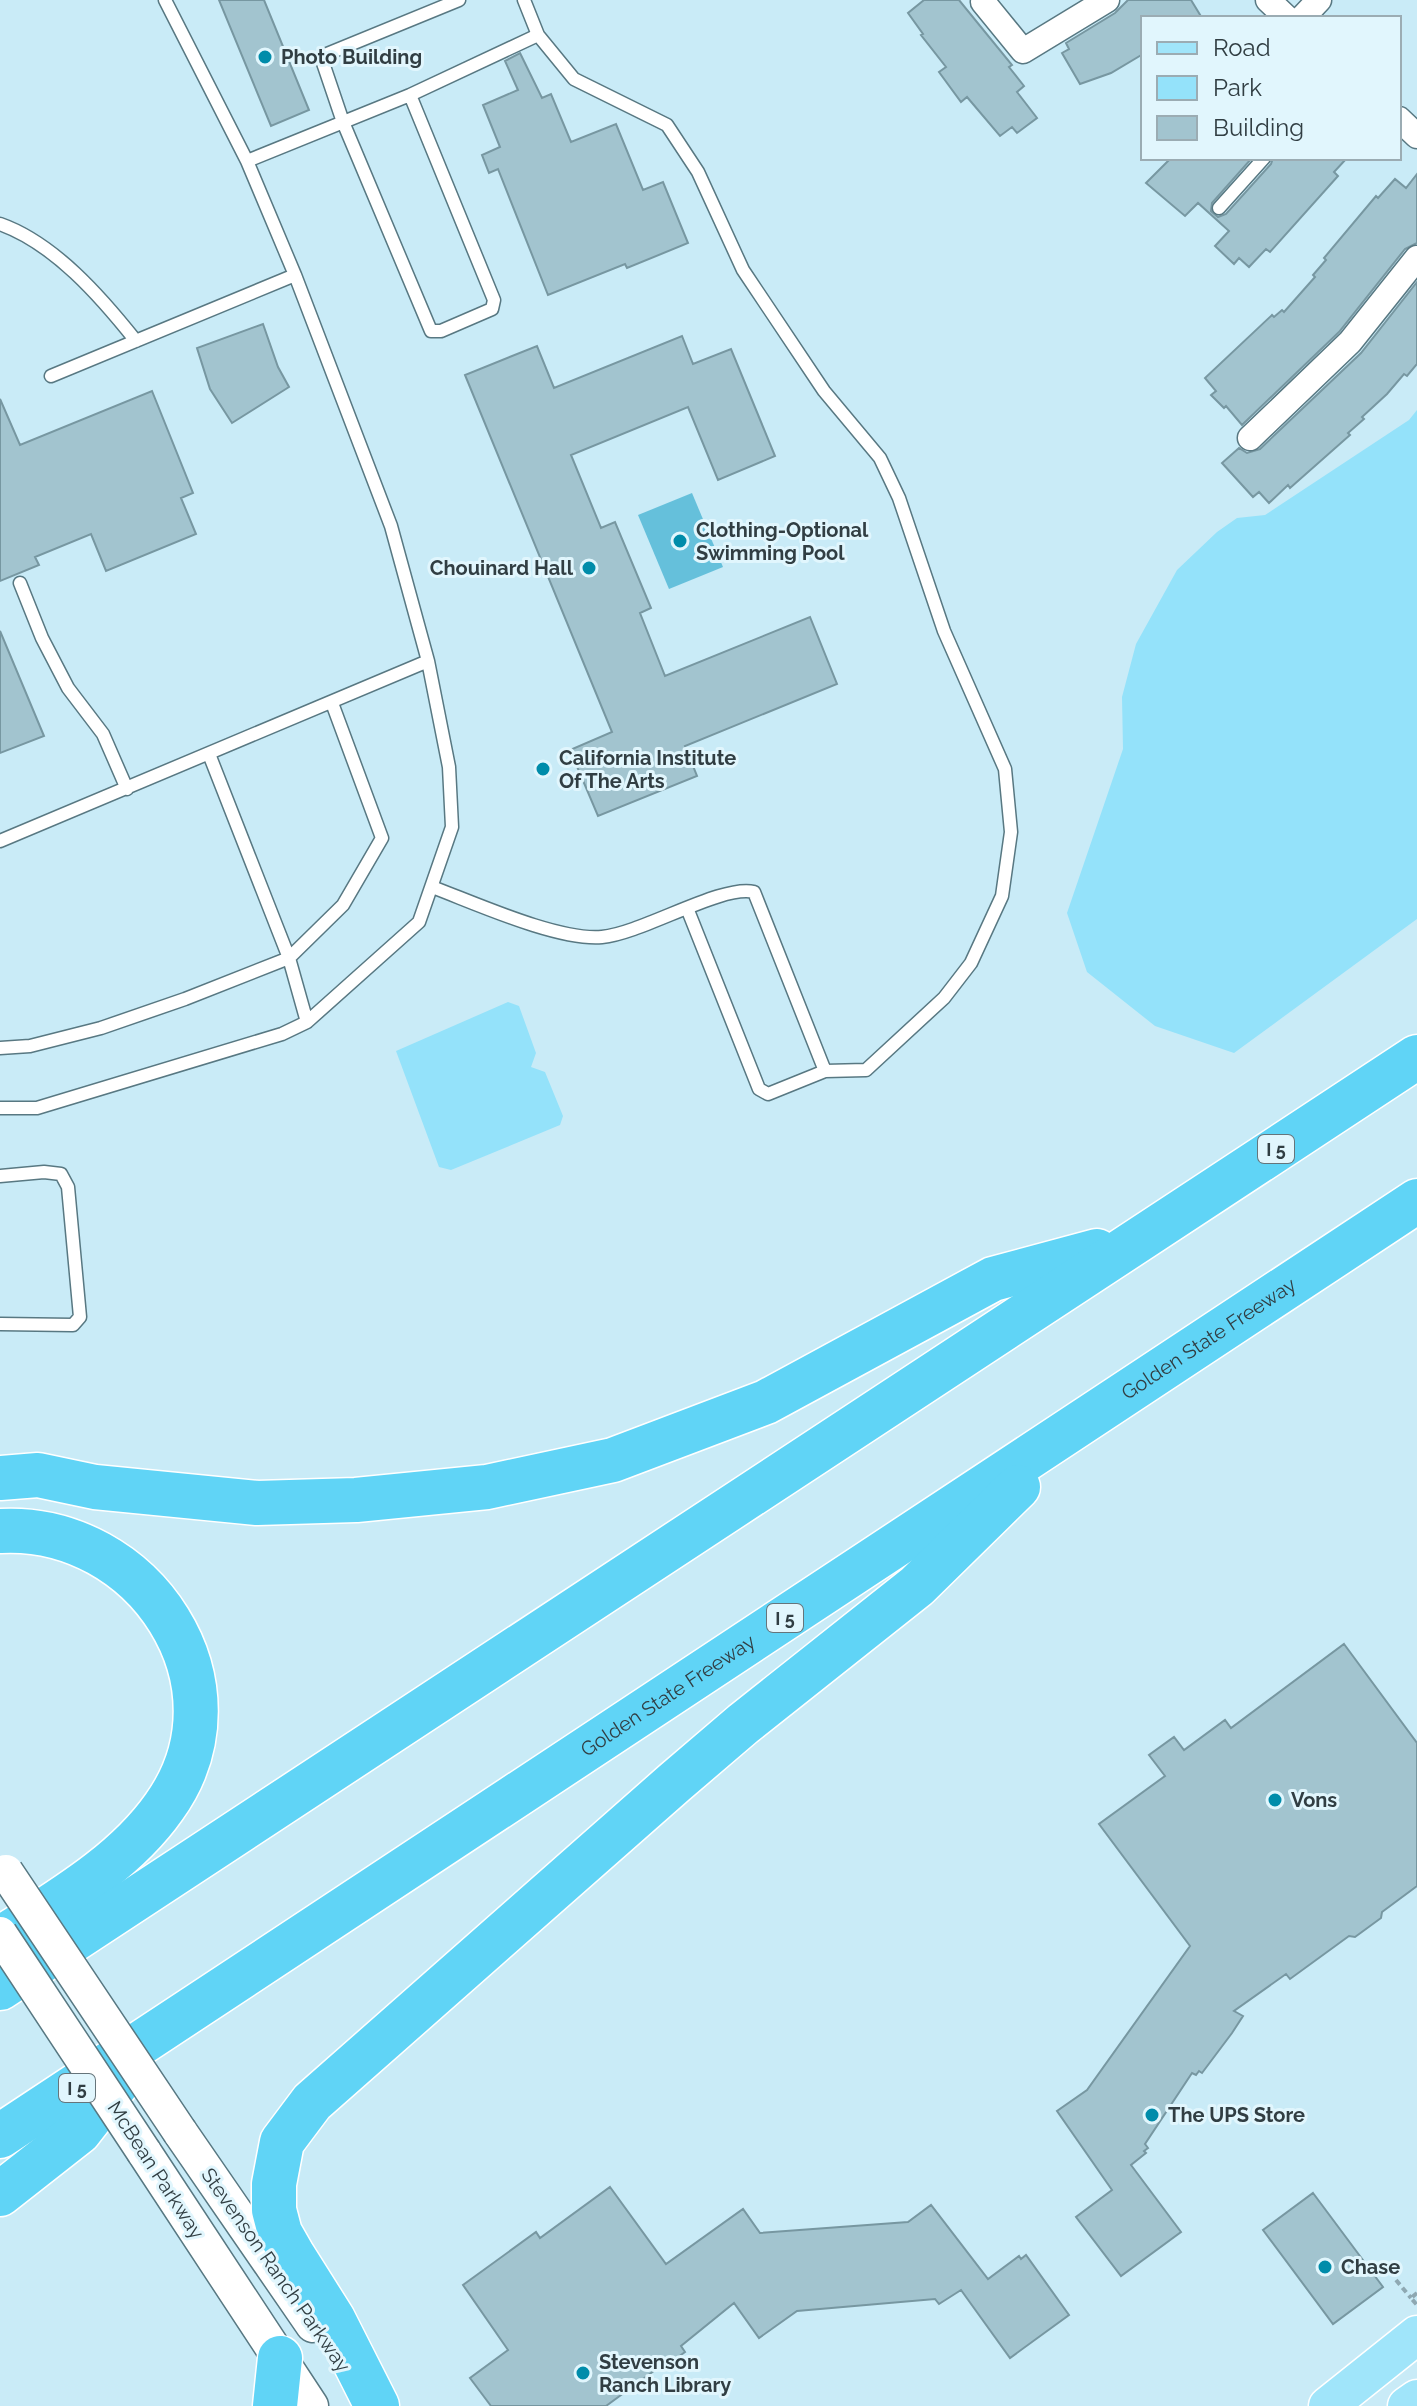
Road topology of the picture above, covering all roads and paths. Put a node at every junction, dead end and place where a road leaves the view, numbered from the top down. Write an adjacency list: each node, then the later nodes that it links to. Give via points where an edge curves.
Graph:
1 (165, 0): 16 (lane)
2 (459, 0): 13 (lane, via 327,54 323,63)
3 (524, 0): 10 (lane)
4 (1107, 0): 7 (street, via 1023,51)
5 (1268, 0): 8 (street)
6 (1319, 0): 9 (street)
7 (983, 2)
8 (1285, 16)
9 (1304, 16)
10 (538, 35): 11 (lane); 36 (lane, via 574,79 667,125 698,172 743,270 824,391 880,458 944,631 1005,769 1011,832 1002,896 971,963 944,998 866,1070)
11 (410, 95): 13 (lane); 13 (lane, via 494,300 492,309 441,331 431,331)
12 (1401, 121): 14 (street)
13 (343, 122): 16 (lane)
14 (1417, 136)
15 (1262, 160): 17 (lane)
16 (247, 161): 20 (lane)
17 (1219, 208)
18 (0, 224): 21 (lane, via 68,266)
19 (1417, 258): 23 (street, via 1350,342)
20 (295, 275): 21 (lane); 25 (lane, via 391,526)
21 (136, 341): 22 (lane)
22 (51, 376)
23 (1250, 438)
24 (20, 583): 28 (lane, via 48,650 68,688 103,734)
25 (428, 661): 26 (lane); 30 (lane, via 449,767 452,827)
26 (332, 703): 27 (lane); 32 (lane, via 382,838 343,905)
27 (209, 754): 28 (lane); 32 (lane)
28 (127, 789): 29 (lane)
29 (0, 841)
30 (432, 887): 31 (lane, via 562,934 600,938 633,931); 33 (lane, via 419,922)
31 (687, 908): 36 (lane, via 743,889 754,892); 36 (lane, via 759,1089 768,1094)
32 (289, 958): 33 (lane); 34 (lane, via 101,1028)
33 (307, 1022): 37 (lane, via 37,1108)
34 (0, 1048)
35 (1417, 1057): 40 (highway, I 5)
36 (825, 1071)
37 (0, 1108)
38 (0, 1176): 41 (lane, via 61,1174 68,1187 80,1317 73,1325)
39 (1417, 1201): 42 (highway, Golden State Freeway / I 5)
40 (1134, 1241): 43 (highway, via 993,1279 766,1402 627,1455 487,1487 257,1503 95,1487 38,1475); 47 (highway, I 5)
41 (0, 1324)
42 (1092, 1415): 48 (highway, Golden State Freeway / I 5); 63 (highway, via 917,1586 674,1783 294,2123 282,2142 274,2184 280,2233 333,2319)
43 (0, 1478)
44 (0, 1531): 46 (highway, via 38,1531 78,1543 121,1565 153,1595 178,1634 192,1677 195,1725 186,1767 165,1806 133,1843 67,1895)
45 (3, 1868): 49 (main road, McBean Parkway, bridge)
46 (0, 1937): 58 (main road, McBean Parkway, bridge)
47 (0, 1988)
48 (154, 2037): 50 (highway, Golden State Freeway / I 5); 51 (highway, via 79,2132)
49 (180, 2132): 56 (main road, Stevenson Ranch Parkway)
50 (0, 2136)
51 (0, 2194)
52 (1396, 2280): 54 (path)
53 (1417, 2293): 54 (path)
54 (1411, 2298): 55 (path)
55 (1417, 2305)
56 (314, 2327): 62 (highway); 63 (main road, Stevenson Ranch Parkway)
57 (1417, 2335): 64 (main road)
58 (280, 2358): 60 (highway); 61 (main road, McBean Parkway)
59 (1417, 2399): 65 (main road)
60 (275, 2406)
61 (311, 2406)
62 (342, 2406)
63 (375, 2406)
64 (1328, 2406)
65 (1407, 2406)

